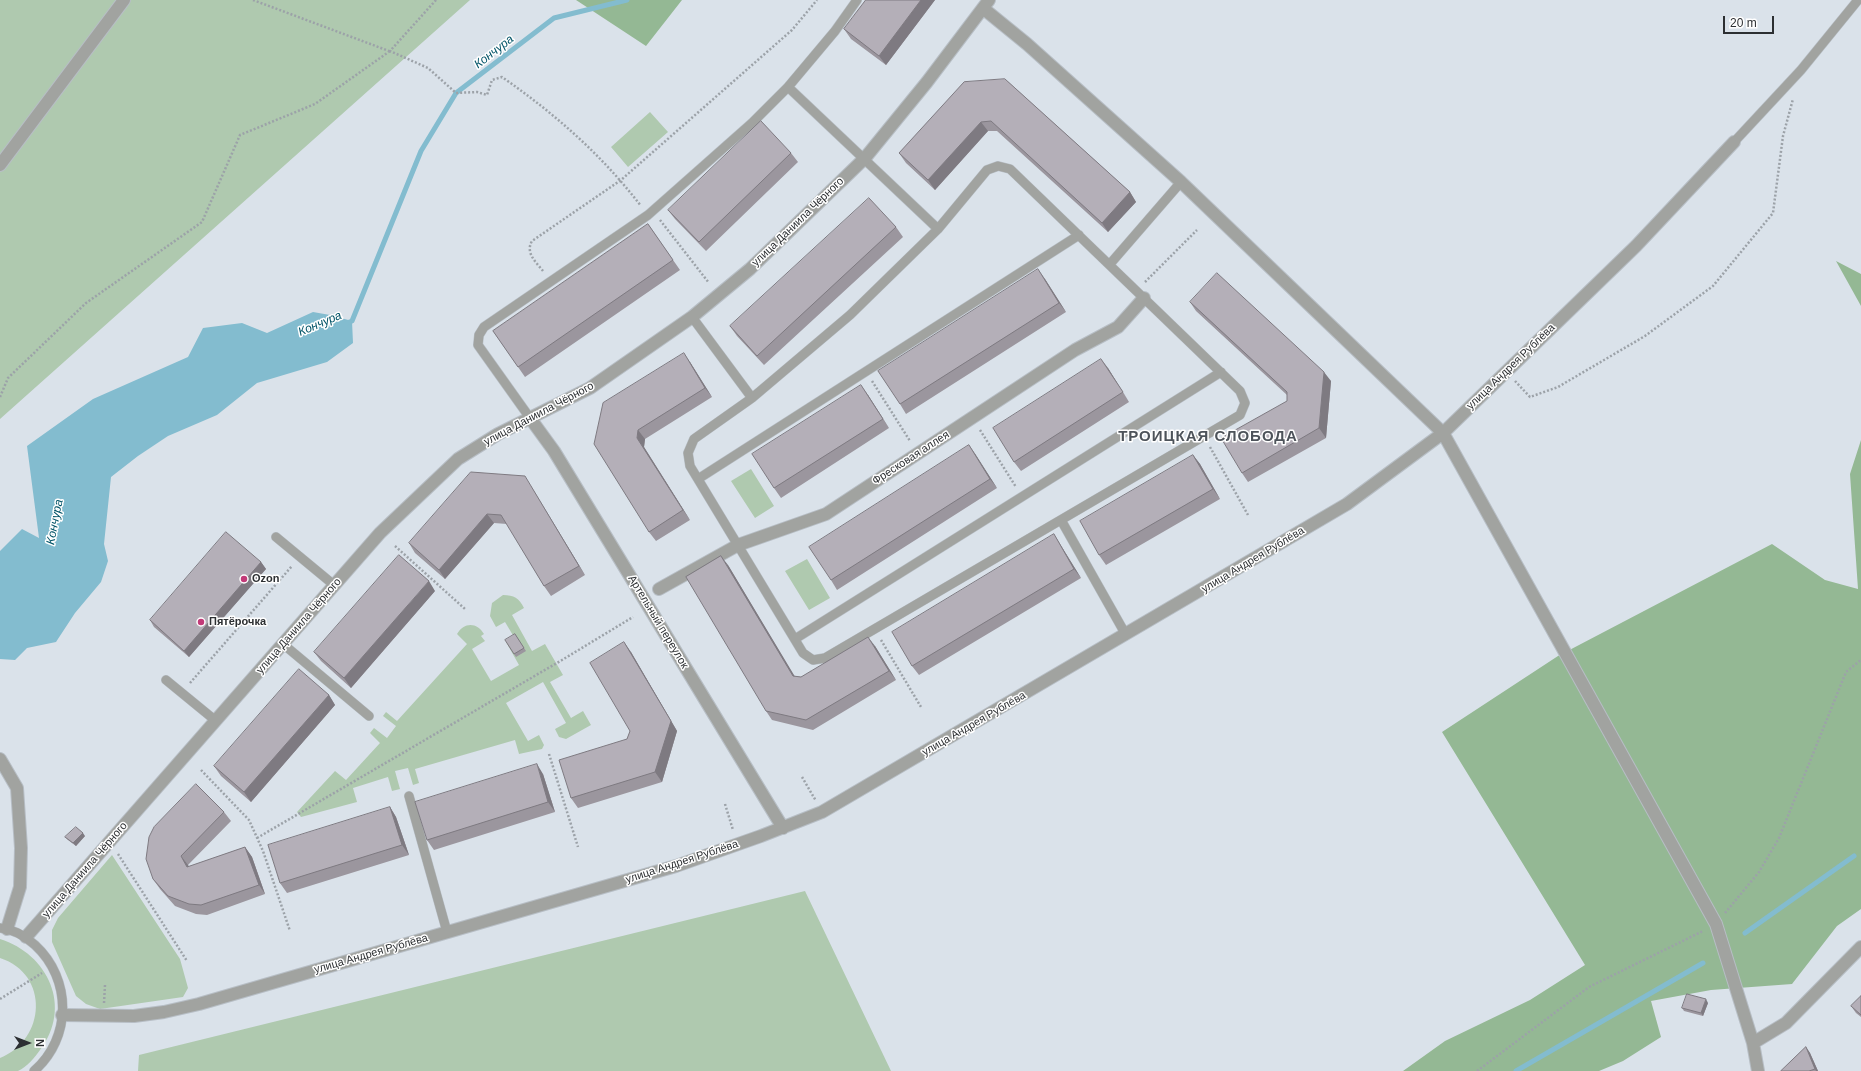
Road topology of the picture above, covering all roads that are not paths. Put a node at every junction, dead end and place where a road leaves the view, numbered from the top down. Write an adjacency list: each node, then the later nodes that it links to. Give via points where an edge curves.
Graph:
1 (124, 0): 8 (street)
2 (857, 0): 5 (lane, via 835,31)
3 (1858, 0): 6 (lane, via 1801,70)
4 (986, 5): 7 (street, улица Даниила Чёрного); 9 (street)
5 (788, 87): 7 (lane); 17 (lane, via 754,122 650,213 484,327 479,335 478,345)
6 (1734, 142): 18 (street, улица Андрея Рублёва, via 1636,246)
7 (865, 158): 10 (lane); 14 (street, улица Даниила Чёрного, via 750,269)
8 (0, 164)
9 (1181, 182): 12 (lane); 18 (street)
10 (938, 229): 11 (lane, via 987,170 998,166 1010,169); 16 (lane, via 850,315)
11 (1079, 235): 12 (lane); 19 (lane)
12 (1110, 264): 13 (lane)
13 (1140, 294): 15 (lane); 22 (street, Фресковая аллея, via 1118,327 1075,350 826,514)
14 (692, 317): 16 (lane); 17 (street, улица Даниила Чёрного, via 590,388)
15 (1221, 372): 20 (lane, via 1240,391 1245,403 1240,415); 26 (lane)
16 (752, 398): 19 (lane, via 694,439 688,452 690,466)
17 (530, 418): 23 (street, улица Даниила Чёрного, via 458,459 380,533); 33 (street, Артельный переулок, via 554,451)
18 (1443, 433): 25 (street, улица Андрея Рублёва, via 1347,504); 39 (street, via 1716,924)
19 (698, 479): 22 (lane)
20 (1061, 520): 25 (lane); 26 (lane, via 824,658 813,660 803,653)
21 (276, 537): 23 (lane)
22 (738, 545): 24 (street, Фресковая аллея); 26 (lane)
23 (334, 585): 27 (street, улица Даниила Чёрного)
24 (660, 589)
25 (1126, 634): 33 (street, улица Андрея Рублёва, via 850,797)
26 (795, 639)
27 (283, 644): 29 (lane); 30 (street, улица Даниила Чёрного)
28 (166, 680): 30 (lane)
29 (369, 716)
30 (216, 721): 36 (street, улица Даниила Чёрного)
31 (0, 759): 34 (street, via 17,788 21,848 20,887)
32 (409, 796): 35 (lane)
33 (783, 828): 35 (street, улица Андрея Рублёва, via 676,866)
34 (4, 928): 36 (lane)
35 (447, 932): 38 (street, улица Андрея Рублёва, via 164,1012 134,1016)
36 (26, 938): 38 (lane, via 53,966 61,985 64,1005)
37 (1861, 948): 39 (street, via 1786,1023)
38 (62, 1015): 40 (lane, via 55,1045)
39 (1752, 1043): 41 (street)
40 (34, 1071)
41 (1758, 1071)

